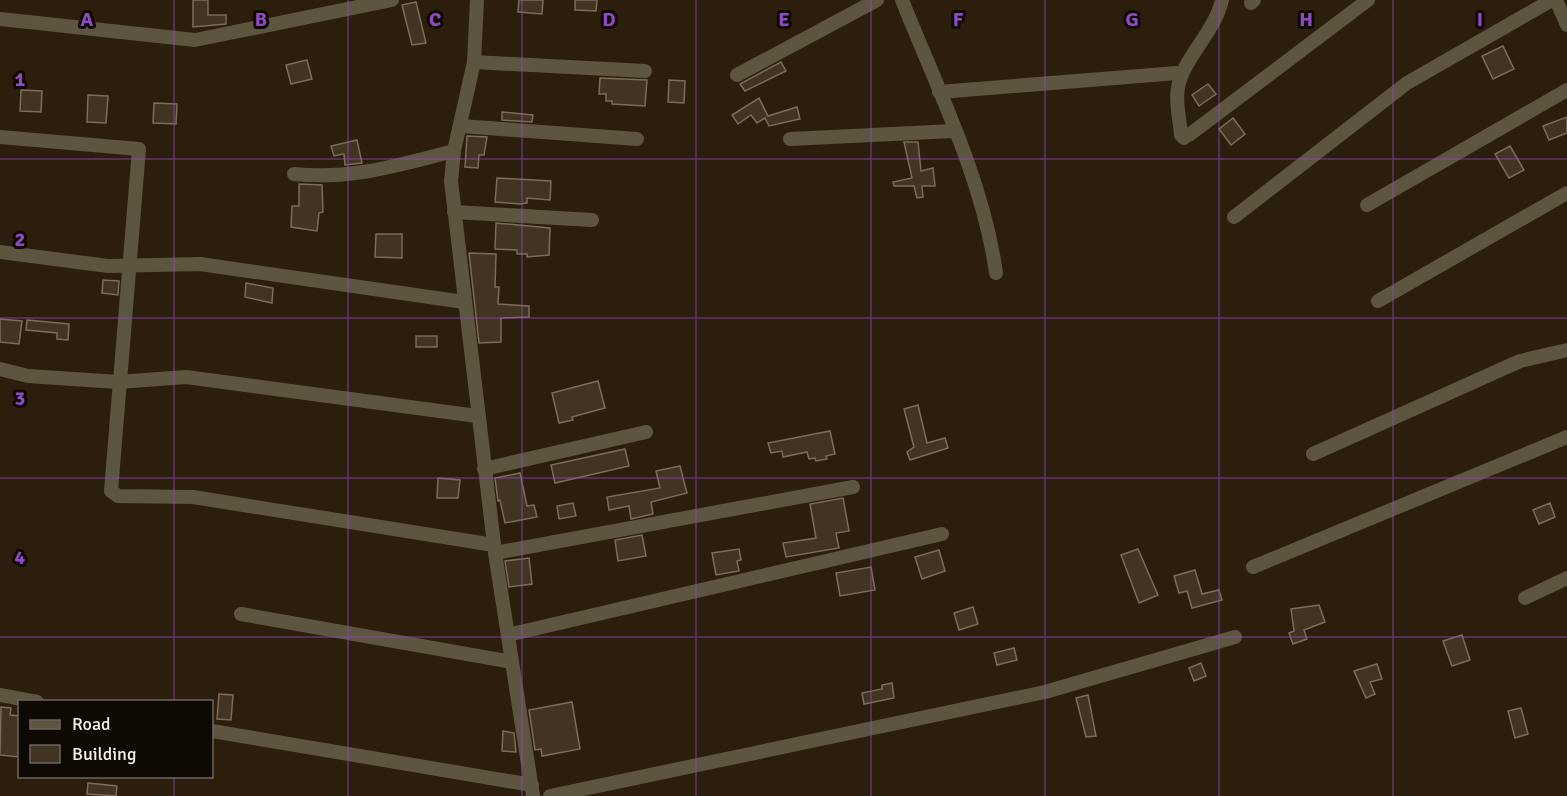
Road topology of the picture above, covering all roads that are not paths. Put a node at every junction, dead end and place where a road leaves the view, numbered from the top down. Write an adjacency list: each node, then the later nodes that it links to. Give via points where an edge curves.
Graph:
1 (392, 0): 8 (street, via 195,40)
2 (477, 0): 10 (street)
3 (877, 0): 13 (street)
4 (902, 0): 15 (street)
5 (1222, 0): 6 (street, via 1219,15 1178,87 1181,135 1187,137)
6 (1368, 0)
7 (1554, 0): 9 (street); 26 (street, via 1407,83)
8 (0, 19)
9 (1567, 25)
10 (474, 62): 11 (street); 16 (street)
11 (645, 71)
12 (1177, 73): 15 (street)
13 (736, 75)
14 (1567, 90): 24 (street)
15 (939, 92): 17 (street)
16 (461, 126): 19 (street); 21 (street)
17 (954, 131): 20 (street); 30 (street, via 991,234)
18 (0, 137): 29 (street, via 140,149)
19 (637, 139)
20 (790, 140)
21 (454, 151): 22 (street, via 368,174); 25 (street)
22 (294, 174)
23 (1567, 193): 31 (street)
24 (1366, 205)
25 (454, 212): 27 (street); 32 (street)
26 (1234, 217)
27 (592, 220)
28 (0, 252): 29 (street)
29 (129, 266): 32 (street, via 200,264); 35 (street)
30 (996, 273)
31 (1378, 301)
32 (464, 302): 36 (street)
33 (1567, 350): 39 (street, via 1520,362)
34 (0, 369): 35 (street, via 28,376)
35 (118, 382): 36 (street, via 186,377); 43 (street, via 111,491 118,496 193,497)
36 (477, 416): 40 (street)
37 (646, 432): 40 (street)
38 (1567, 437): 44 (street)
39 (1313, 454)
40 (484, 469): 43 (street)
41 (853, 486): 43 (street)
42 (942, 534): 48 (street)
43 (494, 549): 48 (street)
44 (1253, 567)
45 (1567, 578): 46 (street)
46 (1525, 598)
47 (241, 614): 50 (street)
48 (508, 635): 50 (street)
49 (1235, 637): 55 (street, via 1045,692)
50 (512, 662): 54 (street)
51 (0, 695): 52 (street)
52 (26, 700)
53 (213, 731): 54 (street)
54 (533, 790)
55 (607, 790): 56 (street)
56 (550, 796)

